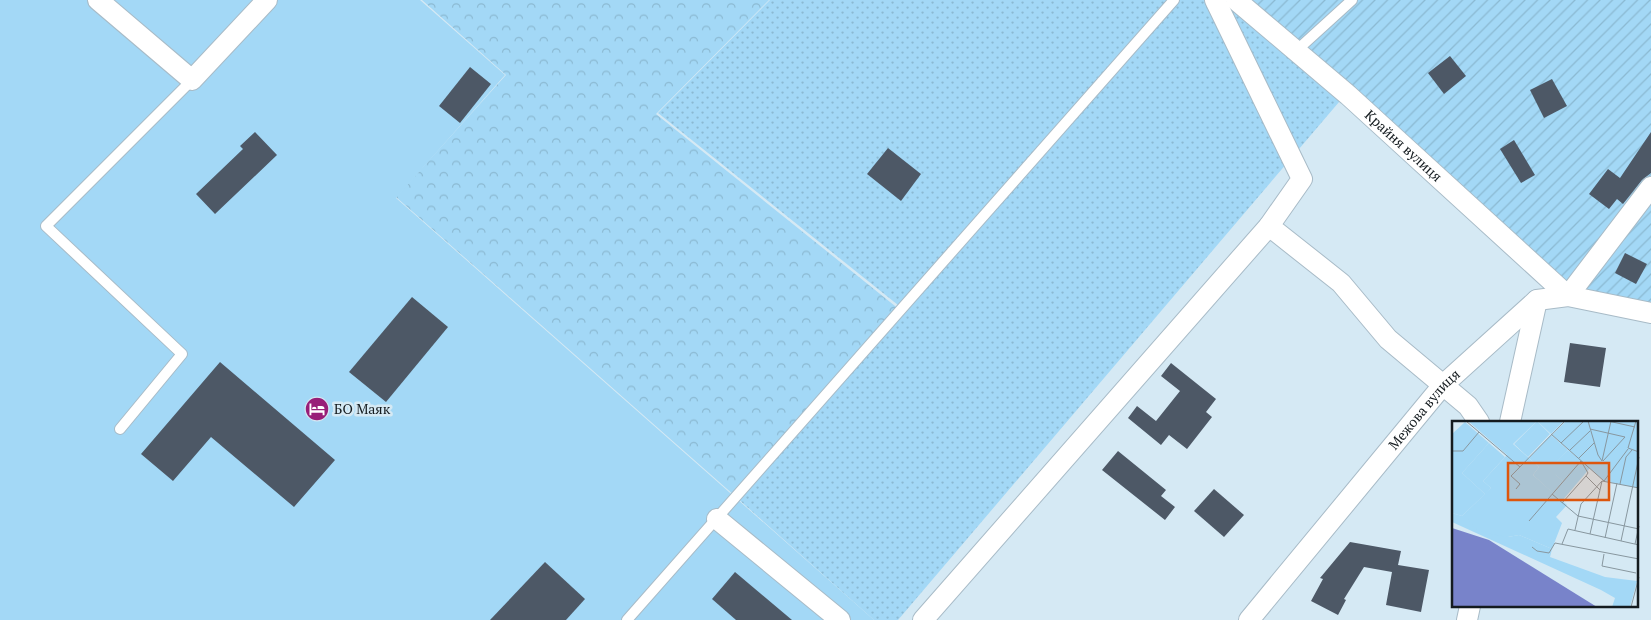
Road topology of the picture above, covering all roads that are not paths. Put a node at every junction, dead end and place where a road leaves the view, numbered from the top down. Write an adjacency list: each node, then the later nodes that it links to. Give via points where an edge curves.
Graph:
1 (98, 0): 8 (street)
2 (266, 0): 8 (street)
3 (1174, 0): 18 (lane)
4 (1215, 0): 10 (street, via 1302,179)
5 (1236, 0): 7 (street, Крайня вулиця)
6 (1352, 0): 7 (lane)
7 (1296, 51): 11 (street, Крайня вулиця)
8 (192, 80): 17 (lane, via 46,226 182,354)
9 (1651, 187): 11 (street)
10 (1269, 226): 14 (street, via 1341,283 1388,339); 21 (street)
11 (1568, 296): 12 (street); 13 (street)
12 (1537, 300): 14 (street, Межова вулиця); 16 (street)
13 (1651, 313)
14 (1443, 385): 15 (street, via 1468,406); 22 (street, Межова вулиця)
15 (1478, 421)
16 (1510, 421)
17 (120, 429)
18 (717, 519): 19 (lane); 20 (street)
19 (627, 620)
20 (840, 620)
21 (923, 620)
22 (1250, 620)

